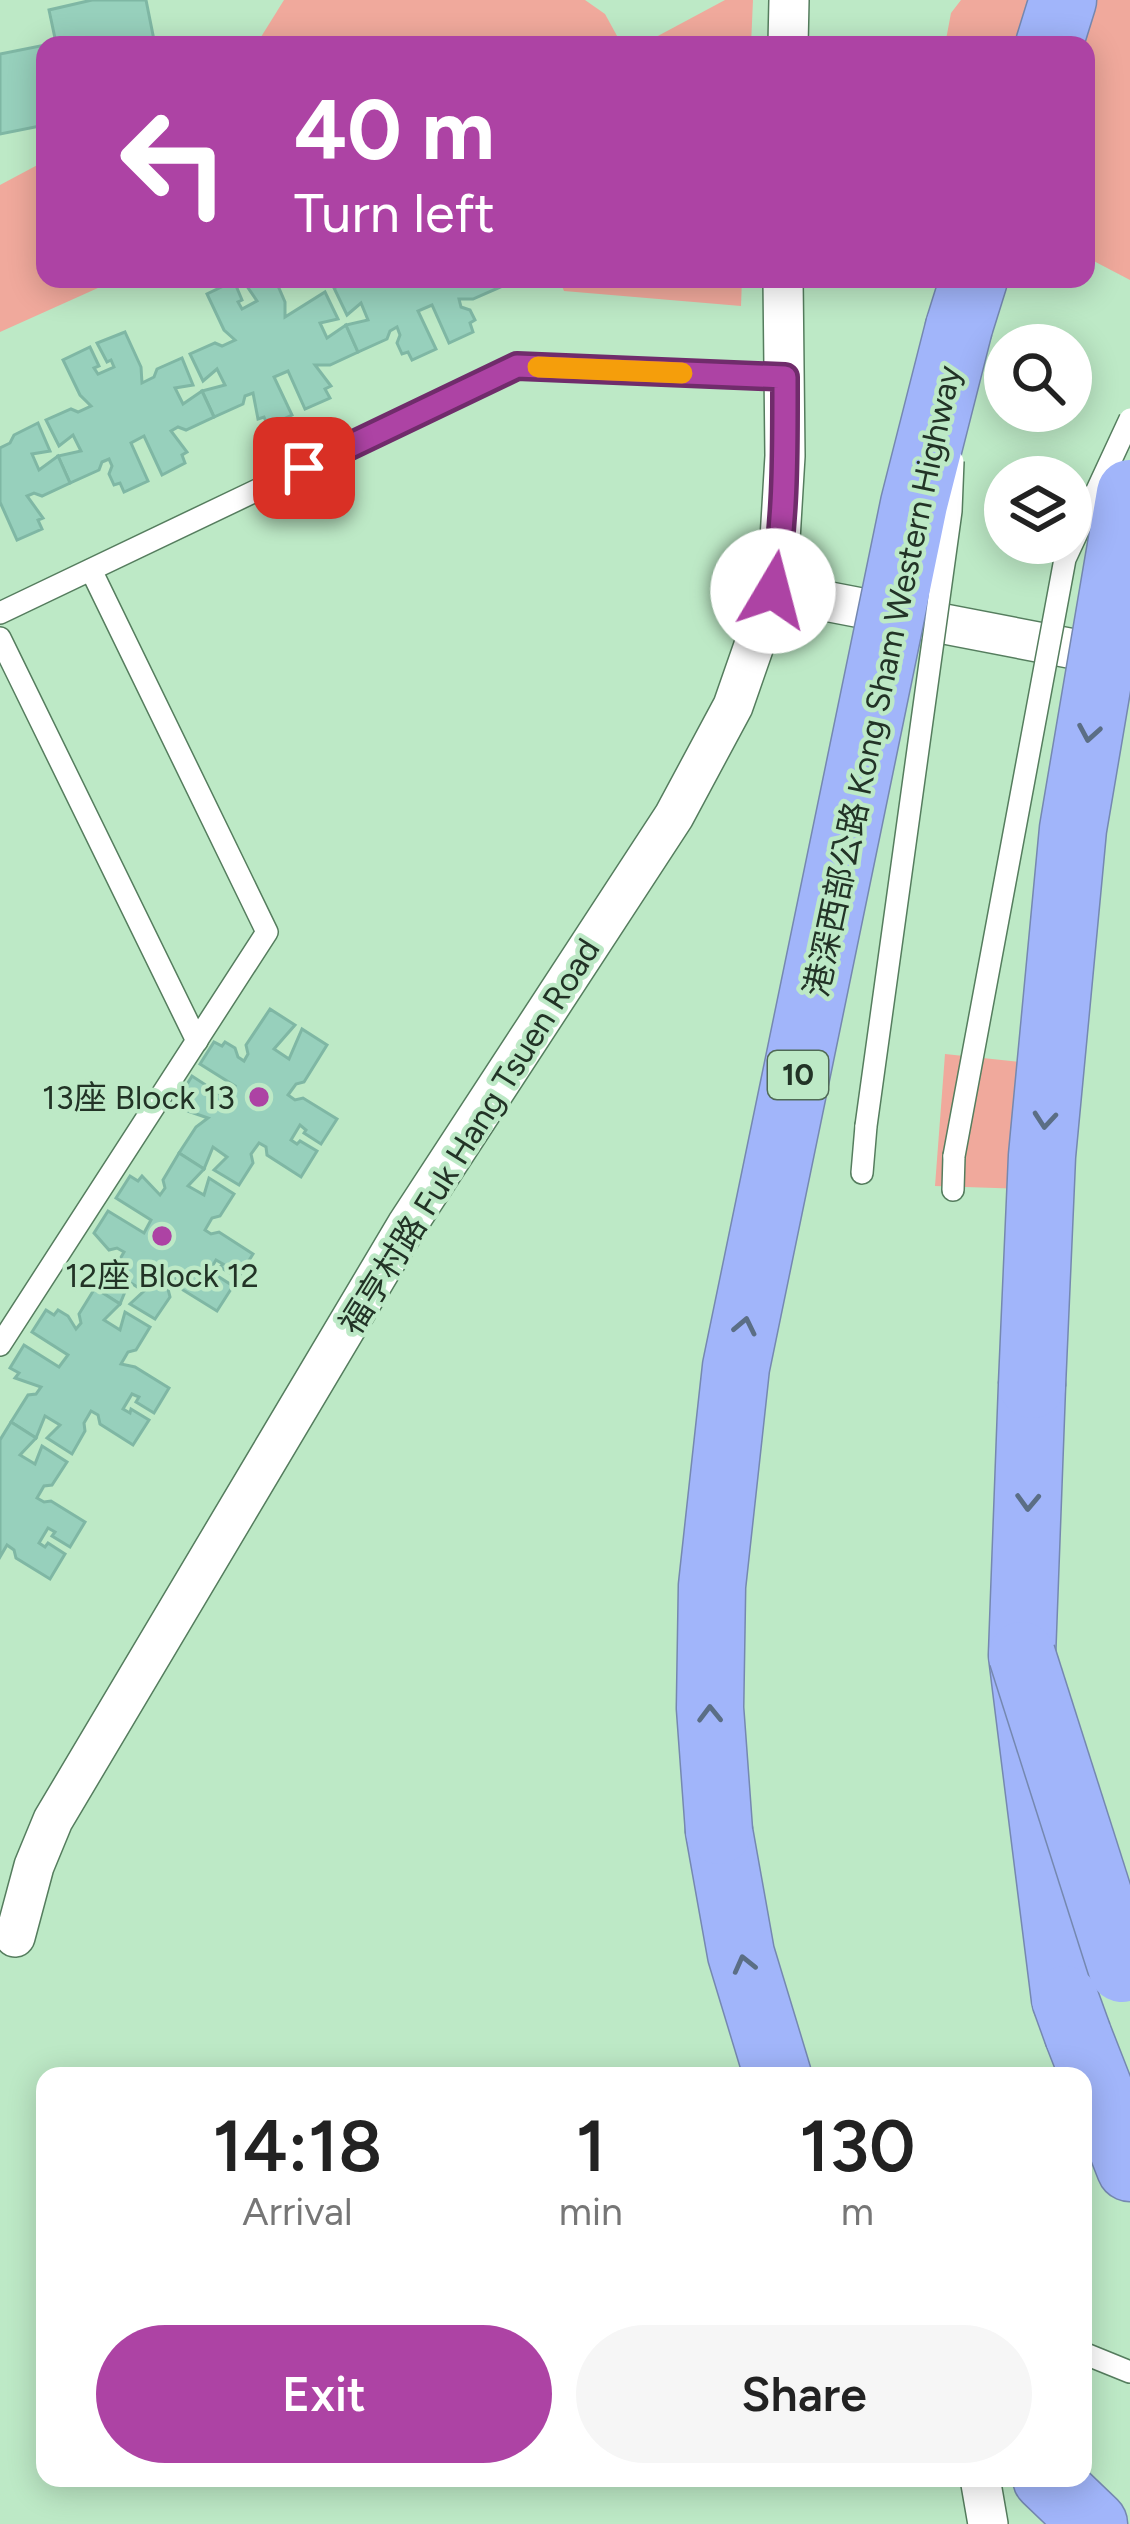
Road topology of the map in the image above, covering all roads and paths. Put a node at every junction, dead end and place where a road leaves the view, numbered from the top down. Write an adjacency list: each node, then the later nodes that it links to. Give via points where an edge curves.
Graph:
1 (790, 0): 3 (street)
2 (1063, 0): 4 (highway)
3 (788, 36)
4 (1051, 36)
5 (783, 288): 7 (street, 福亨村路 Fuk Hang Tsuen Road)
6 (966, 303): 18 (lane, bridge, via 951,511); 25 (highway, 港深西部公路 Kong Sham Western Highway / 10, one-way to 6, bridge, via 728,1896 712,1771 719,1501 736,1367 914,504)
7 (785, 377): 11 (lane, via 517,366); 12 (street, 福亨村路 Fuk Hang Tsuen Road)
8 (1130, 419): 19 (lane, bridge, via 1065,559)
9 (957, 434): 14 (lane)
10 (1130, 493): 21 (highway, one-way to 21, bridge, via 1072,829 1044,1133)
11 (91, 570): 13 (lane); 17 (lane, via 267,932)
12 (773, 591): 14 (street); 23 (street, 福亨村路 Fuk Hang Tsuen Road, via 733,706 674,816 412,1218 52,1820)
13 (0, 613)
14 (916, 619): 16 (street)
15 (0, 638): 17 (lane)
16 (1130, 660)
17 (196, 1041): 20 (lane)
18 (862, 1173)
19 (952, 1190)
20 (0, 1345)
21 (1022, 1655): 24 (highway, bridge); 27 (highway, bridge, via 1065,1999)
22 (1130, 1900): 26 (street)
23 (5, 1935)
24 (1130, 1988)
25 (775, 2067)
26 (1063, 2067)
27 (1091, 2067)
28 (1092, 2069): 29 (highway, bridge)
29 (1130, 2168)
30 (1092, 2357): 31 (lane)
31 (1130, 2372)
32 (982, 2487): 35 (street)
33 (1036, 2487): 36 (highway)
34 (1055, 2487): 37 (highway)
35 (988, 2524)
36 (1063, 2524)
37 (1094, 2524)

